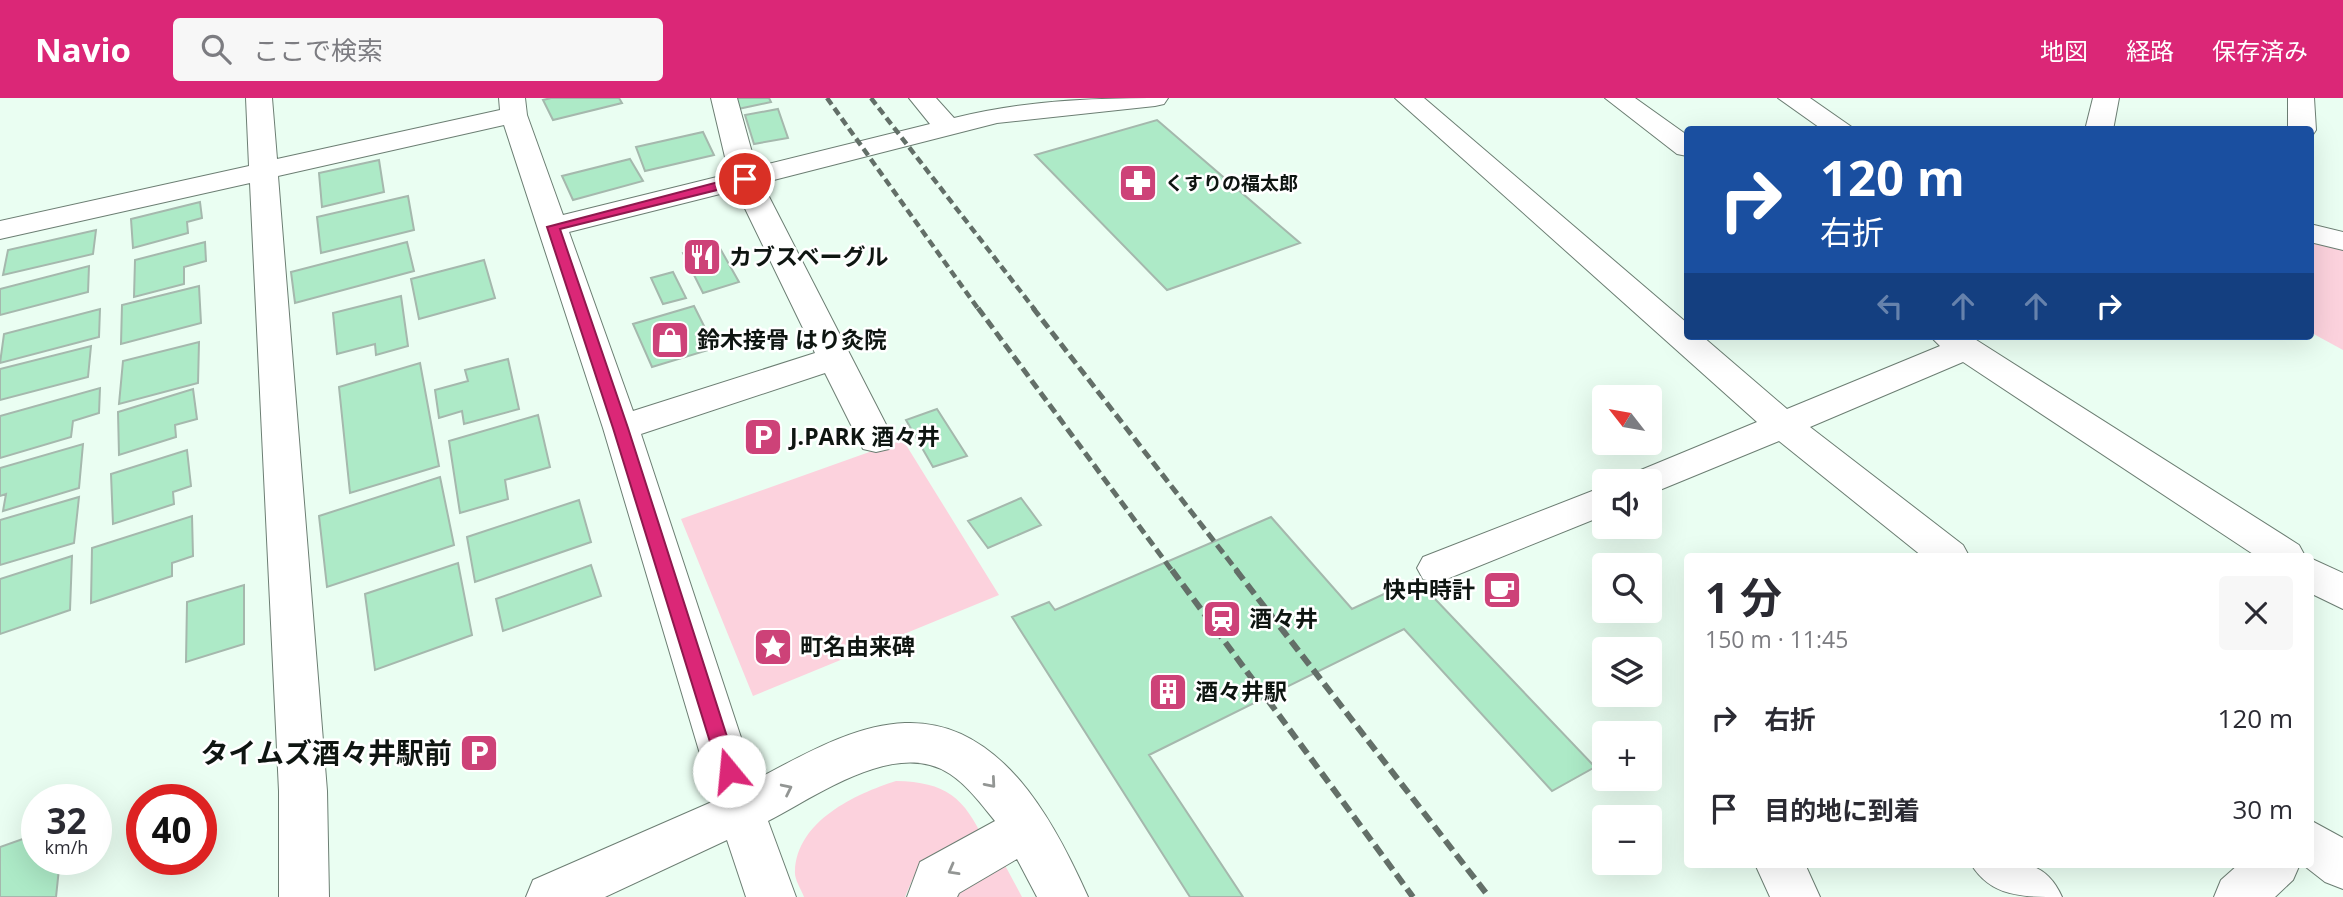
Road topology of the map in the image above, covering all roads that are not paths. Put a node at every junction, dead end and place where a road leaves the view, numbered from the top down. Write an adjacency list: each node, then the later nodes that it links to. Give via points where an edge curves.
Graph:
1 (259, 98): 16 (street)
2 (724, 98): 17 (street)
3 (922, 98): 14 (street)
4 (1156, 98): 14 (street, via 1033,109)
5 (1408, 98): 22 (street)
6 (1618, 98): 15 (street)
7 (1791, 98): 11 (street)
8 (2106, 98): 12 (street)
9 (2301, 98): 13 (street)
10 (513, 107): 16 (street); 18 (street)
11 (1836, 126)
12 (2100, 126)
13 (2302, 126)
14 (948, 128): 17 (street)
15 (1684, 146)
16 (262, 171): 19 (street); 41 (street, via 303,791)
17 (745, 179): 18 (street); 25 (street)
18 (553, 227): 27 (street)
19 (0, 230)
20 (2314, 234): 21 (street)
21 (2343, 241)
22 (1684, 339)
23 (1685, 340): 26 (street)
24 (1956, 342): 26 (street); 32 (street)
25 (834, 358): 27 (street); 28 (street)
26 (1784, 426): 29 (street); 31 (street)
27 (621, 428): 34 (street)
28 (876, 440)
29 (1662, 476)
30 (1592, 504): 33 (street)
31 (1945, 553)
32 (2280, 553)
33 (1437, 568)
34 (741, 811): 35 (street, one-way to 35, via 866,750 922,742 946,746 966,758); 42 (street); 43 (street)
35 (1027, 828): 44 (street, one-way to 44, via 938,878); 45 (street)
36 (2314, 845): 37 (street)
37 (2343, 866)
38 (1782, 868): 46 (street)
39 (2001, 868): 47 (street)
40 (2271, 868): 48 (street)
41 (304, 897)
42 (551, 897)
43 (772, 897)
44 (932, 897)
45 (1063, 897)
46 (1795, 897)
47 (2037, 897)
48 (2239, 897)

